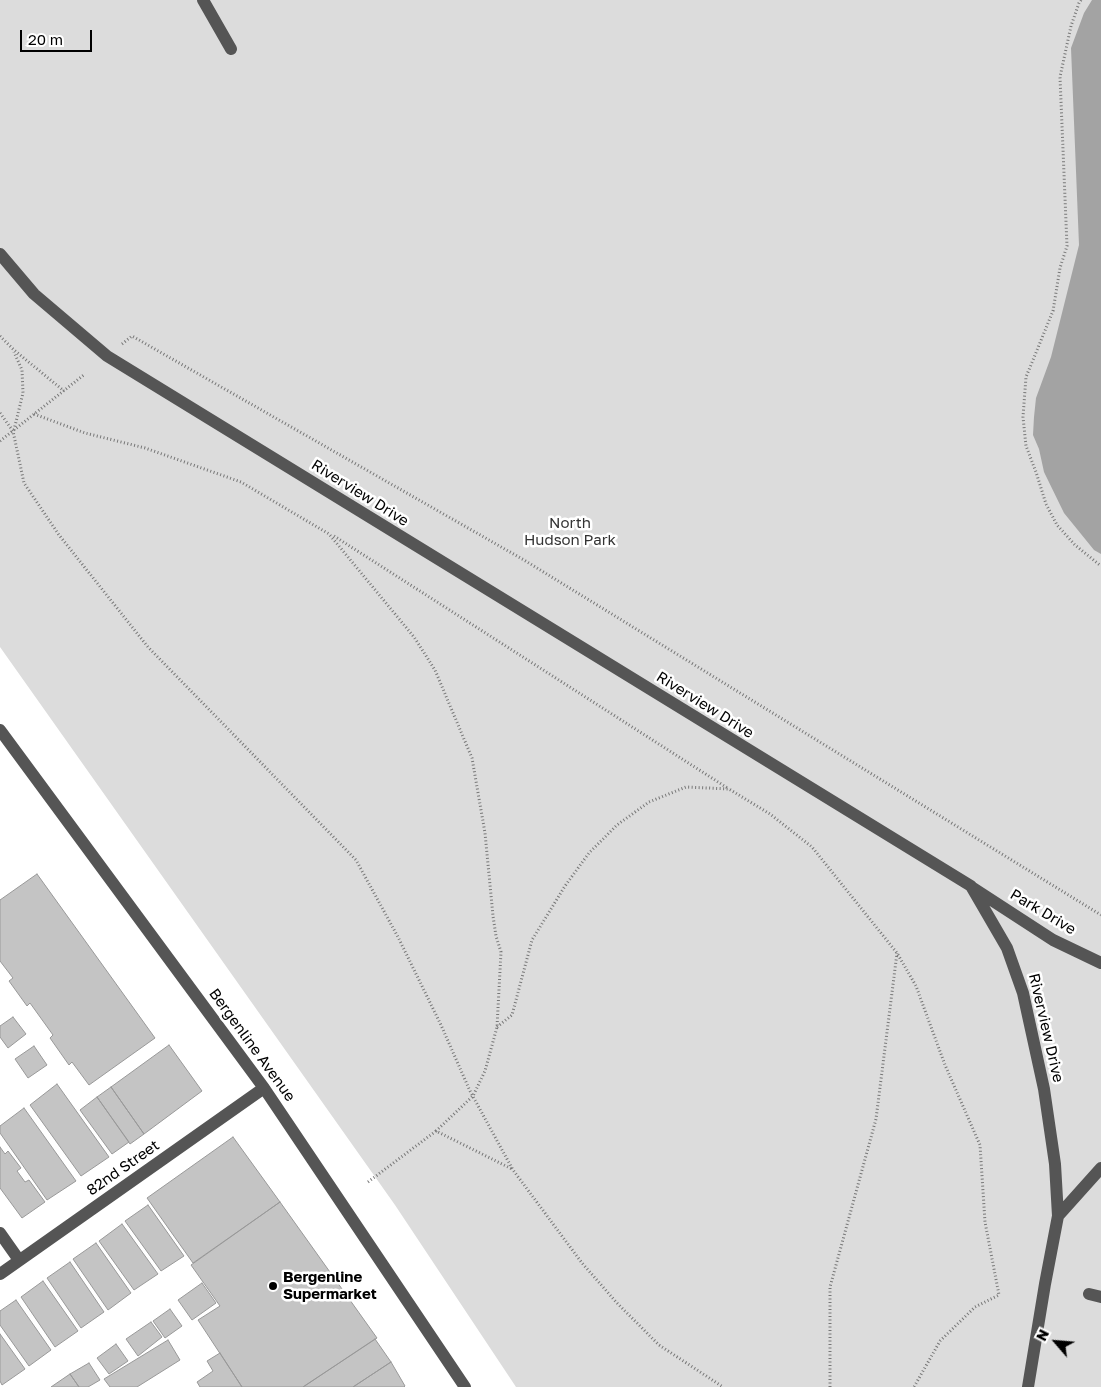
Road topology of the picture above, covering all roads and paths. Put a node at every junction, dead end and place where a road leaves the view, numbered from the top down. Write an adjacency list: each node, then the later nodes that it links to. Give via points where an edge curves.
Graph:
1 (203, 0): 3 (street)
2 (1081, 0): 15 (path, via 1071,26 1060,76 1067,246 1053,311 1026,377 1023,416 1026,446 1046,504 1075,545)
3 (231, 49)
4 (0, 254): 18 (street, Riverview Drive, via 34,294 107,356)
5 (0, 336): 7 (path)
6 (120, 346): 19 (path, via 132,336 524,560)
7 (14, 350): 9 (path); 12 (path, via 22,370 23,393)
8 (85, 374): 9 (path)
9 (64, 391): 11 (path)
10 (0, 413): 12 (path)
11 (34, 414): 12 (path); 14 (path, via 84,434 145,448 241,482)
12 (13, 431): 13 (path); 24 (path, via 24,483 59,535 148,647 356,860 402,945)
13 (0, 441)
14 (329, 534): 17 (path); 22 (path, via 414,637 435,670 472,758 493,916 501,952)
15 (1101, 566)
16 (0, 730): 23 (street, Bergenline Avenue)
17 (729, 789): 20 (path, via 770,814 812,847); 22 (path, via 686,787 648,802 617,825 565,886 532,940 512,1015)
18 (971, 886): 21 (street, Park Drive, via 1053,940); 29 (street, Riverview Drive, via 1007,948 1023,993 1056,1164)
19 (1101, 915)
20 (897, 952): 35 (path, via 876,1120 830,1288); 36 (path, via 916,986 945,1065 980,1145 985,1222 999,1295 975,1307 940,1342)
21 (1101, 963)
22 (497, 1026): 24 (path, via 486,1071)
23 (264, 1088): 31 (street, 82nd Street); 33 (street, Bergenline Avenue)
24 (473, 1096): 25 (path); 27 (path)
25 (436, 1131): 27 (path); 28 (path)
26 (1101, 1168): 29 (street)
27 (513, 1170): 34 (path, via 616,1303 659,1345)
28 (368, 1182)
29 (1058, 1216): 37 (street, Riverview Drive)
30 (0, 1234): 31 (street)
31 (19, 1260): 32 (street, 82nd Street)
32 (0, 1274)
33 (464, 1386)
34 (723, 1387)
35 (830, 1387)
36 (914, 1387)
37 (1028, 1387)

